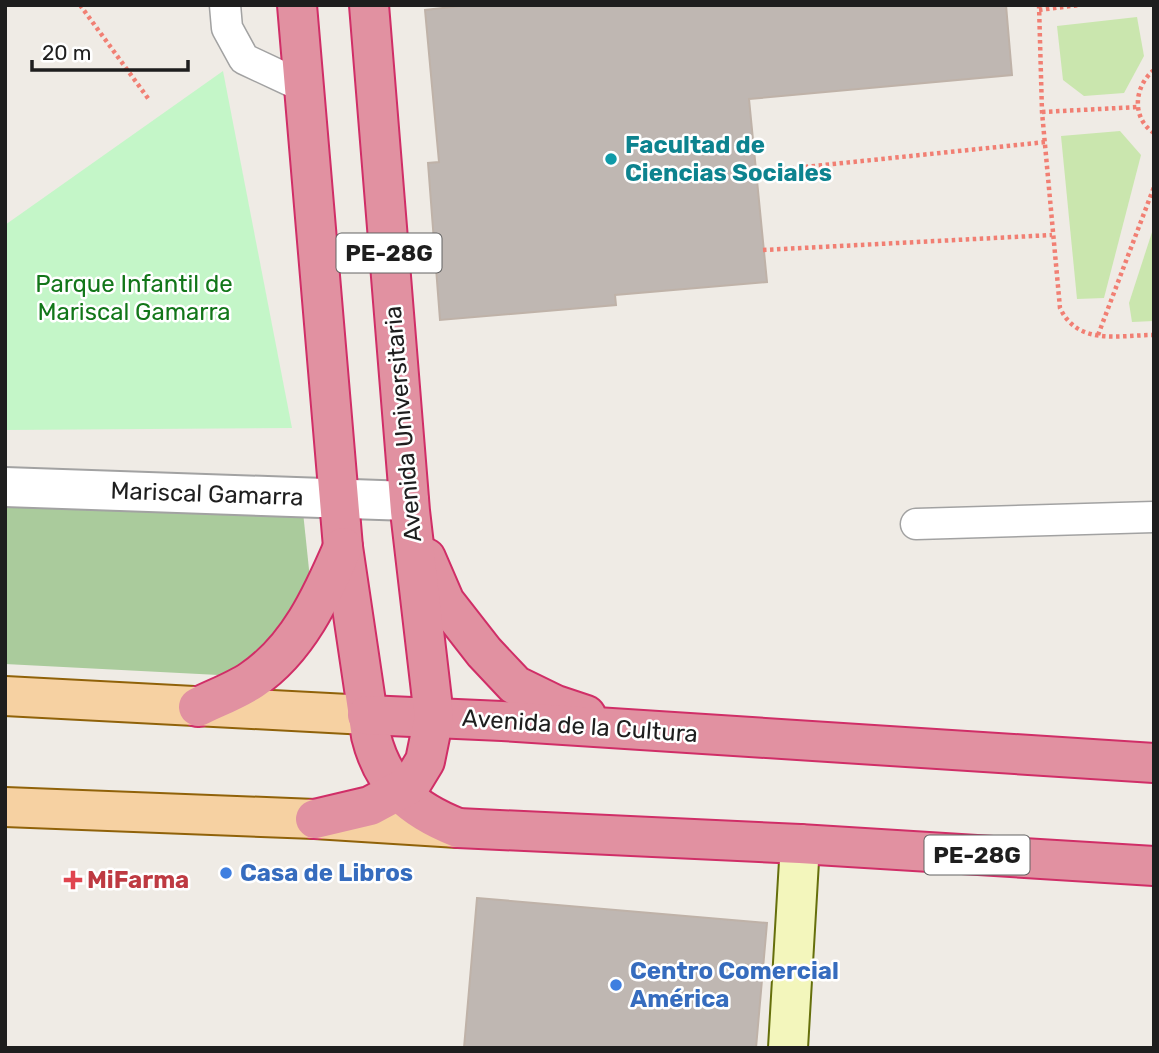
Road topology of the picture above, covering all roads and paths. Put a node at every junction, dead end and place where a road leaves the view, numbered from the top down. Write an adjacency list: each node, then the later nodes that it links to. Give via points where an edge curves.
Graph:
1 (80, 5): 9 (path)
2 (225, 5): 8 (lane, via 227,28 244,59)
3 (297, 5): 8 (highway, PE-28G)
4 (369, 5): 22 (highway, Avenida Universitaria / PE-28G)
5 (1079, 5): 6 (path)
6 (1039, 8): 11 (path)
7 (1154, 70): 10 (path, via 1140,85)
8 (304, 87): 21 (highway, PE-28G)
9 (150, 101)
10 (1138, 107): 11 (path); 12 (path, via 1140,117)
11 (1042, 112): 13 (path)
12 (1154, 133)
13 (1046, 142): 14 (path); 16 (path)
14 (756, 172)
15 (1154, 187): 18 (path)
16 (1052, 235): 17 (path); 18 (path, via 1060,308 1073,327)
17 (763, 250)
18 (1098, 335): 19 (path)
19 (1154, 335)
20 (5, 487): 21 (street, Mariscal Gamarra)
21 (339, 498): 22 (street, Mariscal Gamarra); 25 (highway, PE-28G)
22 (409, 506): 29 (highway, Avenida Universitaria / PE-28G); 30 (highway, via 445,602 515,685 592,718)
23 (1154, 517): 24 (lane)
24 (916, 524)
25 (343, 547): 27 (highway, via 310,616 279,656 252,680); 28 (highway, PE-28G)
26 (5, 696): 27 (main road, Avenida de la Cultura)
27 (198, 707): 28 (main road, Avenida de la Cultura)
28 (367, 715): 29 (highway, Avenida de la Cultura); 32 (highway, PE-28G, via 377,760)
29 (434, 717): 30 (highway, Avenida de la Cultura); 32 (highway, Avenida Universitaria, via 425,761 411,784)
30 (652, 731): 31 (highway, Avenida de la Cultura)
31 (1154, 763)
32 (400, 791): 34 (highway, via 370,806); 35 (highway, PE-28G, via 428,816)
33 (5, 807): 34 (main road)
34 (315, 819): 35 (main road)
35 (458, 828): 36 (highway, PE-28G)
36 (800, 844): 37 (highway, PE-28G); 38 (street)
37 (1154, 866)
38 (788, 1048)

